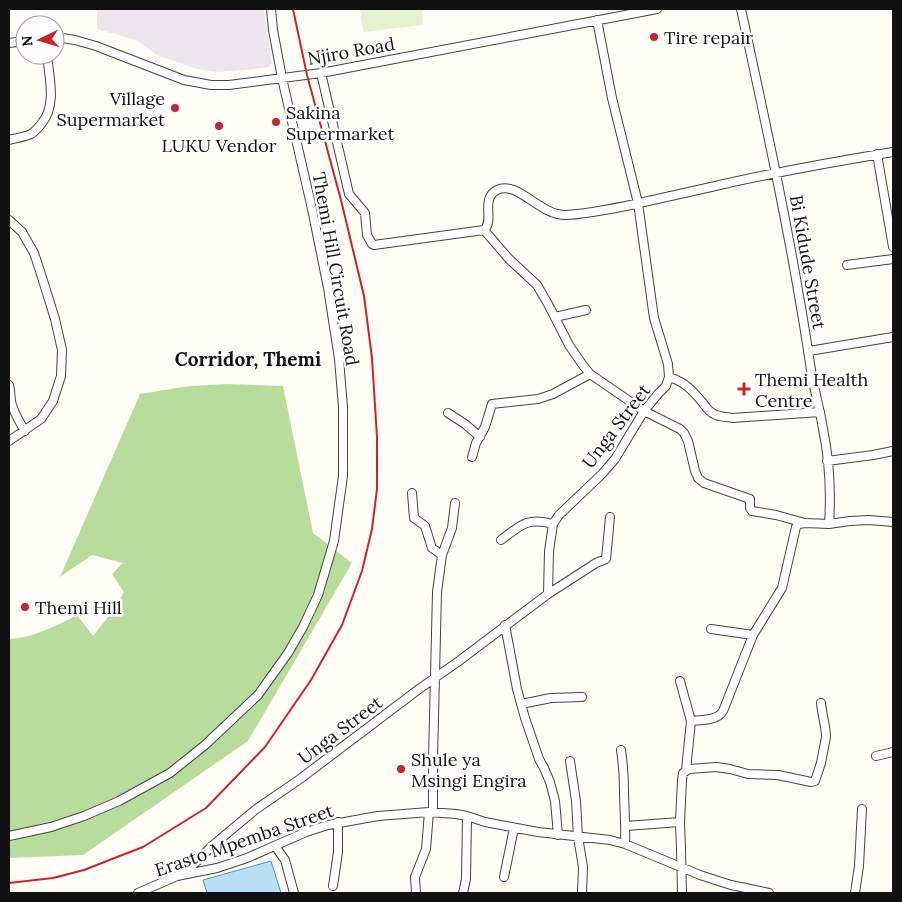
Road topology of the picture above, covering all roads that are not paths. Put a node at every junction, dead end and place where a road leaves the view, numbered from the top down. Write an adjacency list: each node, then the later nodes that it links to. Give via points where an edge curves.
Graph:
1 (271, 9): 8 (street, Themi Hill Circuit Road)
2 (657, 9): 4 (street, Njiro Road)
3 (741, 9): 12 (street, Bi Kidude Street)
4 (598, 20): 7 (street, Njiro Road); 13 (street, Unga Street, via 612,98)
5 (65, 38): 8 (street, Njiro Road, via 96,46 184,80 211,85)
6 (49, 65): 9 (street, via 51,94 48,112 30,135)
7 (320, 73): 8 (street, Njiro Road); 15 (street, via 349,194 365,213 366,230 372,244)
8 (282, 78): 67 (street, Themi Hill Circuit Road, via 328,288 343,407 343,476 334,541 318,595 288,653 258,695 170,773 84,816)
9 (9, 140)
10 (893, 152): 11 (street)
11 (877, 154): 12 (street); 16 (street)
12 (776, 172): 13 (street); 22 (street, Bi Kidude Street)
13 (638, 203): 15 (street, via 563,215 546,210 513,190 497,190 489,199 488,223); 24 (street, Unga Street, via 654,318)
14 (9, 220): 29 (street, via 22,232 34,253 62,350 61,376 53,401 41,419)
15 (484, 230): 20 (street, via 536,285)
16 (893, 247)
17 (893, 259): 18 (street)
18 (847, 265)
19 (586, 310): 20 (street)
20 (555, 317): 23 (street, via 569,345)
21 (893, 338): 22 (street)
22 (809, 351): 27 (street, Bi Kidude Street)
23 (590, 374): 26 (street); 30 (street, via 538,399 492,404)
24 (669, 377): 26 (street, Unga Street, via 666,386); 27 (street, via 688,386 714,414 725,417)
25 (9, 385): 29 (street, via 11,403)
26 (644, 411): 39 (street, via 684,433 695,471 704,483 750,499 752,511); 40 (street, Unga Street, via 615,459)
27 (820, 412): 34 (street, Bi Kidude Street)
28 (448, 413): 30 (street)
29 (25, 431): 31 (street)
30 (480, 437): 33 (street)
31 (9, 441)
32 (893, 451): 34 (street)
33 (472, 457)
34 (828, 461): 41 (street, Bi Kidude Street)
35 (412, 493): 43 (street, via 414,518 425,526 432,548)
36 (455, 503): 43 (street, via 452,528)
37 (610, 517): 44 (street, Unga Street, via 606,559)
38 (893, 522): 41 (street, via 858,520)
39 (805, 523): 41 (street); 47 (street, via 796,527 782,588)
40 (553, 524): 42 (street, via 531,521); 44 (street)
41 (829, 524)
42 (501, 540)
43 (442, 555): 48 (street, via 437,592)
44 (548, 594): 45 (street, Unga Street)
45 (505, 625): 48 (street, Unga Street); 51 (street)
46 (711, 629): 47 (street)
47 (753, 634): 53 (street, via 723,711 716,717)
48 (435, 678): 60 (street); 72 (street, Unga Street, via 255,810)
49 (680, 681): 53 (street)
50 (582, 697): 51 (street, via 551,698)
51 (521, 704): 66 (street, via 550,782)
52 (821, 704): 58 (street, via 826,737 815,781 716,767)
53 (690, 721): 58 (street)
54 (620, 750): 64 (street)
55 (893, 752): 56 (street)
56 (876, 756)
57 (570, 761): 68 (street)
58 (686, 770): 63 (street, via 682,780)
59 (862, 809): 82 (street)
60 (431, 812): 61 (street, Erasto Mpemba Street); 62 (street, Erasto Mpemba Street); 77 (street, via 426,849 415,877)
61 (467, 816): 65 (street, Erasto Mpemba Street); 78 (street)
62 (338, 822): 70 (street, Erasto Mpemba Street); 74 (street, via 338,852)
63 (680, 822): 64 (street); 71 (street)
64 (626, 826): 69 (street)
65 (514, 828): 66 (street, Erasto Mpemba Street); 73 (street)
66 (558, 835): 68 (street, Erasto Mpemba Street)
67 (9, 836)
68 (578, 837): 69 (street, Erasto Mpemba Street); 79 (street, via 583,868)
69 (625, 844): 71 (street, Erasto Mpemba Street)
70 (275, 846): 72 (street, Erasto Mpemba Street, via 228,865); 76 (street, via 285,860)
71 (682, 867): 80 (street); 81 (street, Erasto Mpemba Street, via 723,882)
72 (184, 874): 75 (street, Erasto Mpemba Street)
73 (504, 877)
74 (332, 886)
75 (138, 893)
76 (294, 893)
77 (416, 893)
78 (463, 893)
79 (582, 893)
80 (682, 893)
81 (769, 893)
82 (855, 893)

